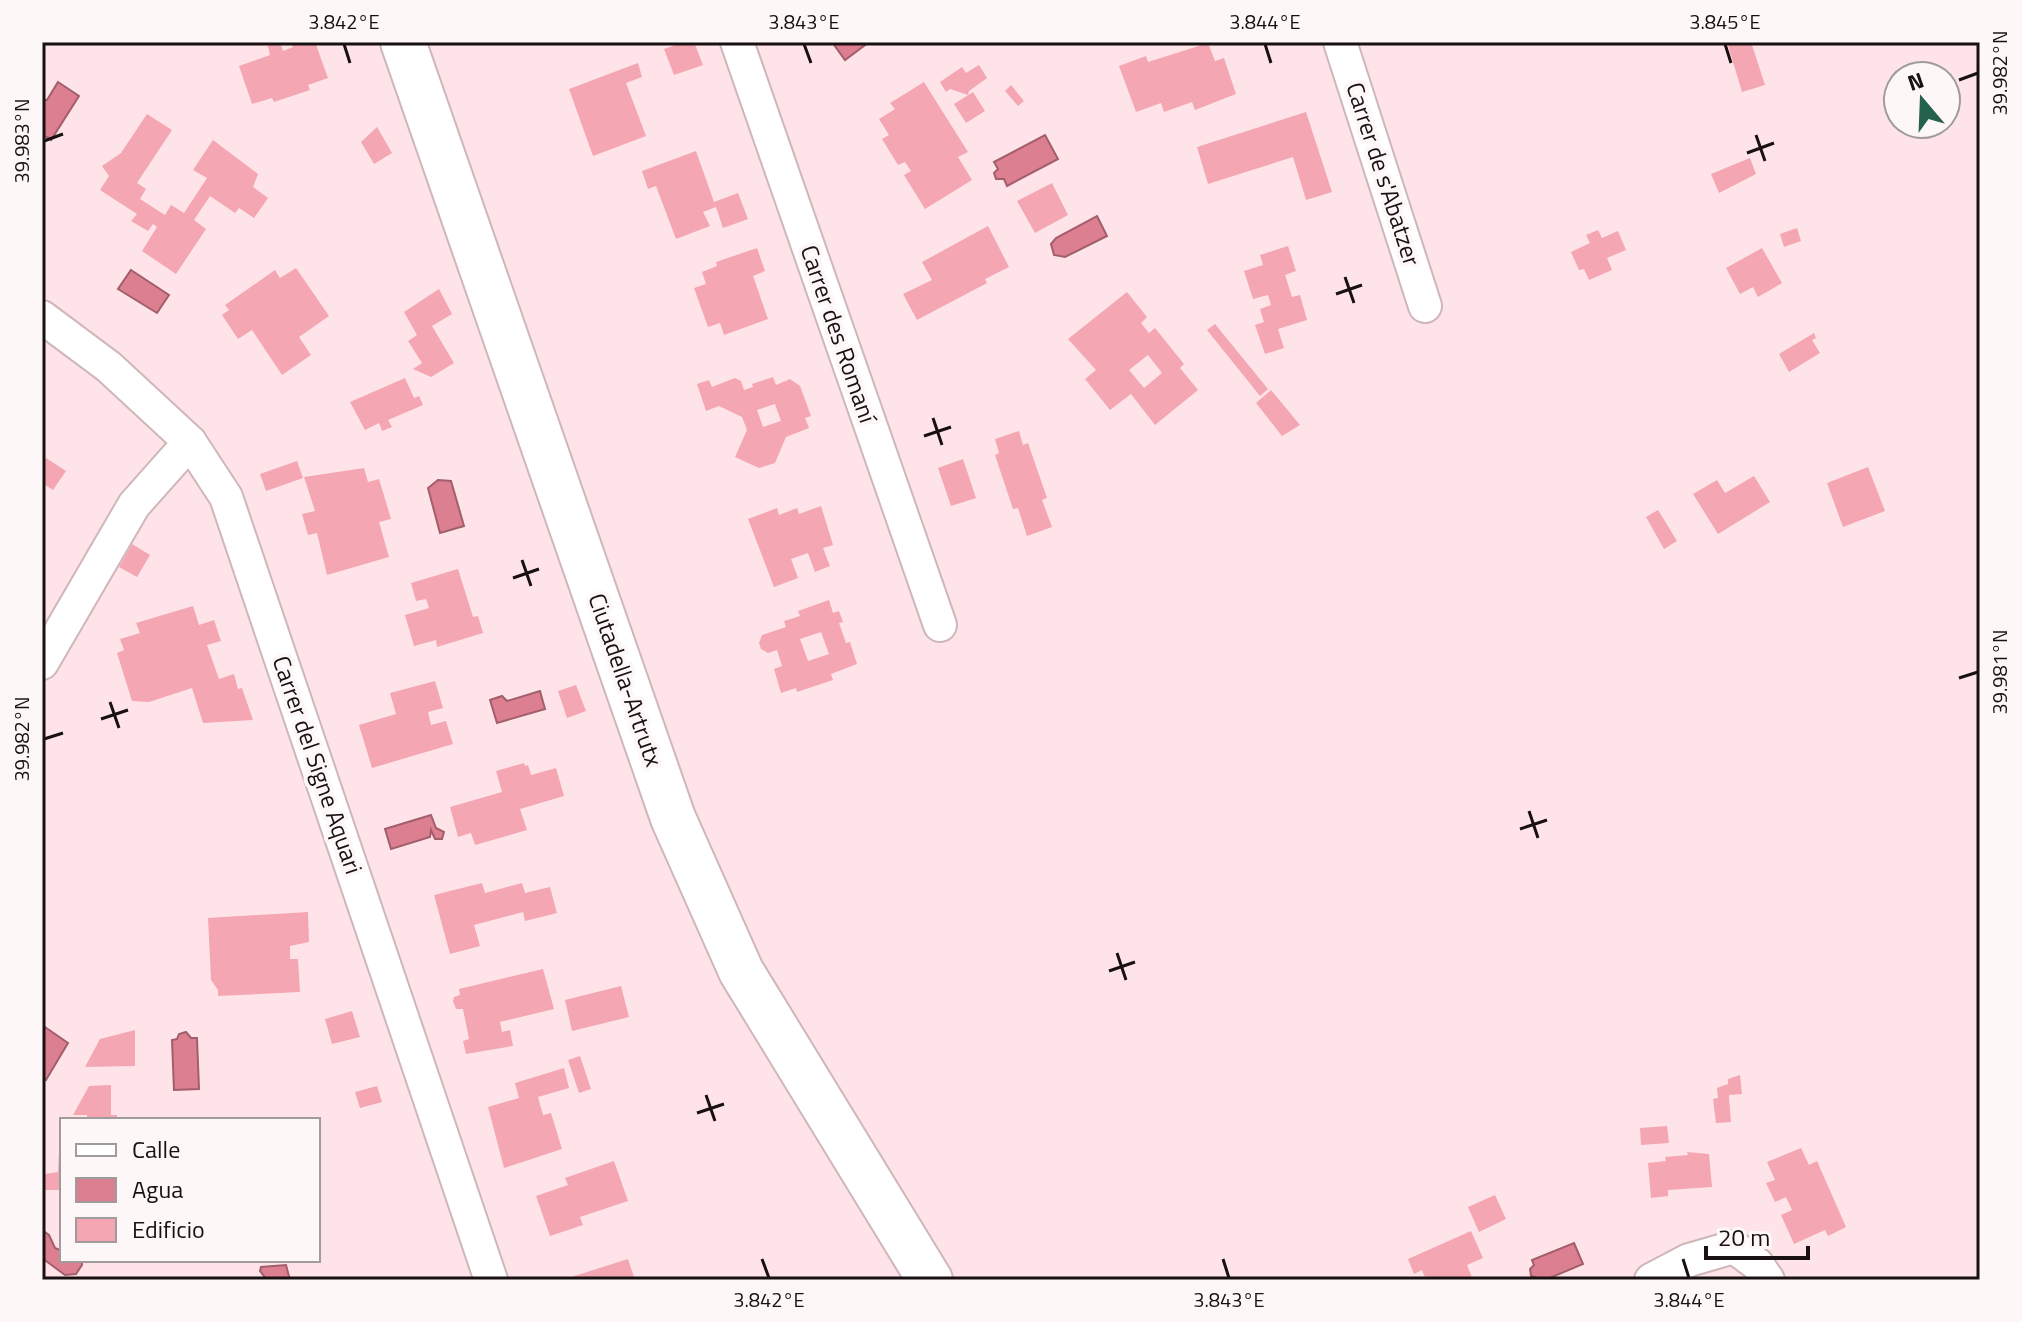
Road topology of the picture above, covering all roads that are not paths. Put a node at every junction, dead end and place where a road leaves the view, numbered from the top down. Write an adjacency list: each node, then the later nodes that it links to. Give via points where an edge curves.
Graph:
1 (403, 42): 10 (main road, Ciutadella-Artrutx, via 673,818 741,971)
2 (737, 42): 7 (street, Carrer des Romaní)
3 (1340, 42): 4 (street, Carrer de s'Abatzer)
4 (1425, 306)
5 (42, 317): 6 (street, Carrer del Signe Aquari, via 109,367)
6 (190, 442): 8 (street, via 134,505); 9 (street, Carrer del Signe Aquari, via 226,497)
7 (940, 625)
8 (42, 663)
9 (491, 1280)
10 (930, 1280)
11 (1651, 1280): 12 (street, via 1689,1260 1734,1247)
12 (1768, 1280)

